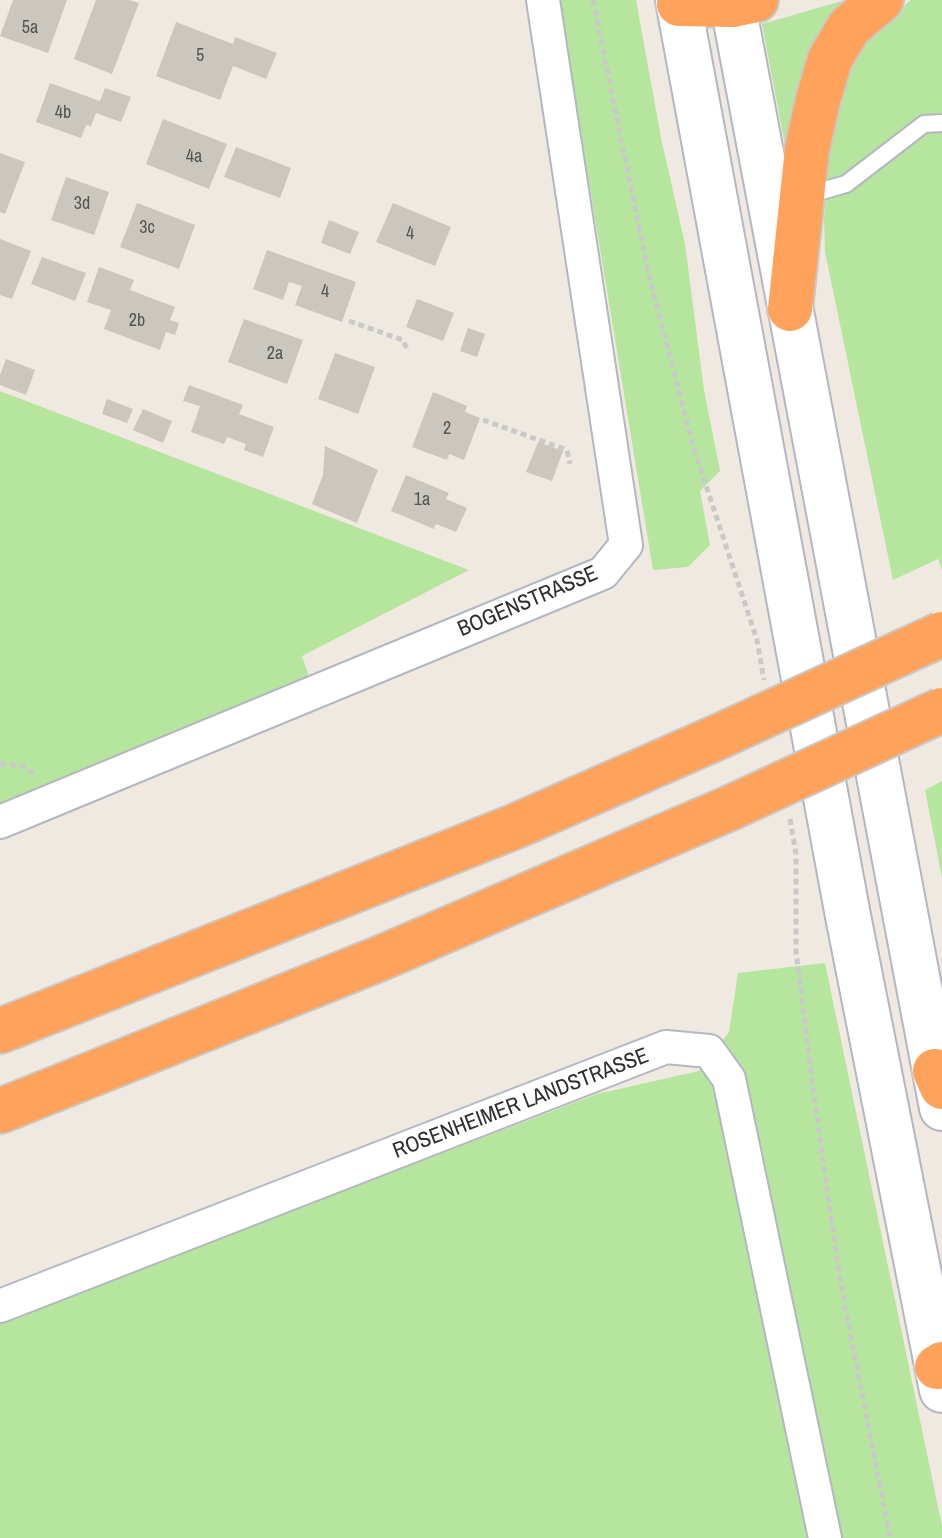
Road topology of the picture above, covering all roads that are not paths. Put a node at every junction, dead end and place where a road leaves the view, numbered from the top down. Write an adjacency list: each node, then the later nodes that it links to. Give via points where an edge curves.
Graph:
1 (543, 0): 10 (street, BOGENSTRASSE, via 626,545 603,573)
2 (881, 0): 6 (highway, via 849,27 830,59 812,125)
3 (680, 1): 4 (highway); 15 (main road, via 845,900)
4 (740, 2): 7 (main road)
5 (942, 123): 6 (lane, via 924,124 846,184)
6 (802, 197): 7 (highway)
7 (790, 309): 12 (main road)
8 (942, 634): 11 (highway, bridge, via 516,826)
9 (942, 710): 13 (highway, bridge, via 730,808 366,964)
10 (0, 822)
11 (0, 1031)
12 (940, 1089)
13 (0, 1111)
14 (0, 1306): 16 (street, ROSENHEIMER LANDSTRASSE, via 666,1047 709,1051 729,1079)
15 (941, 1372)
16 (825, 1538)

